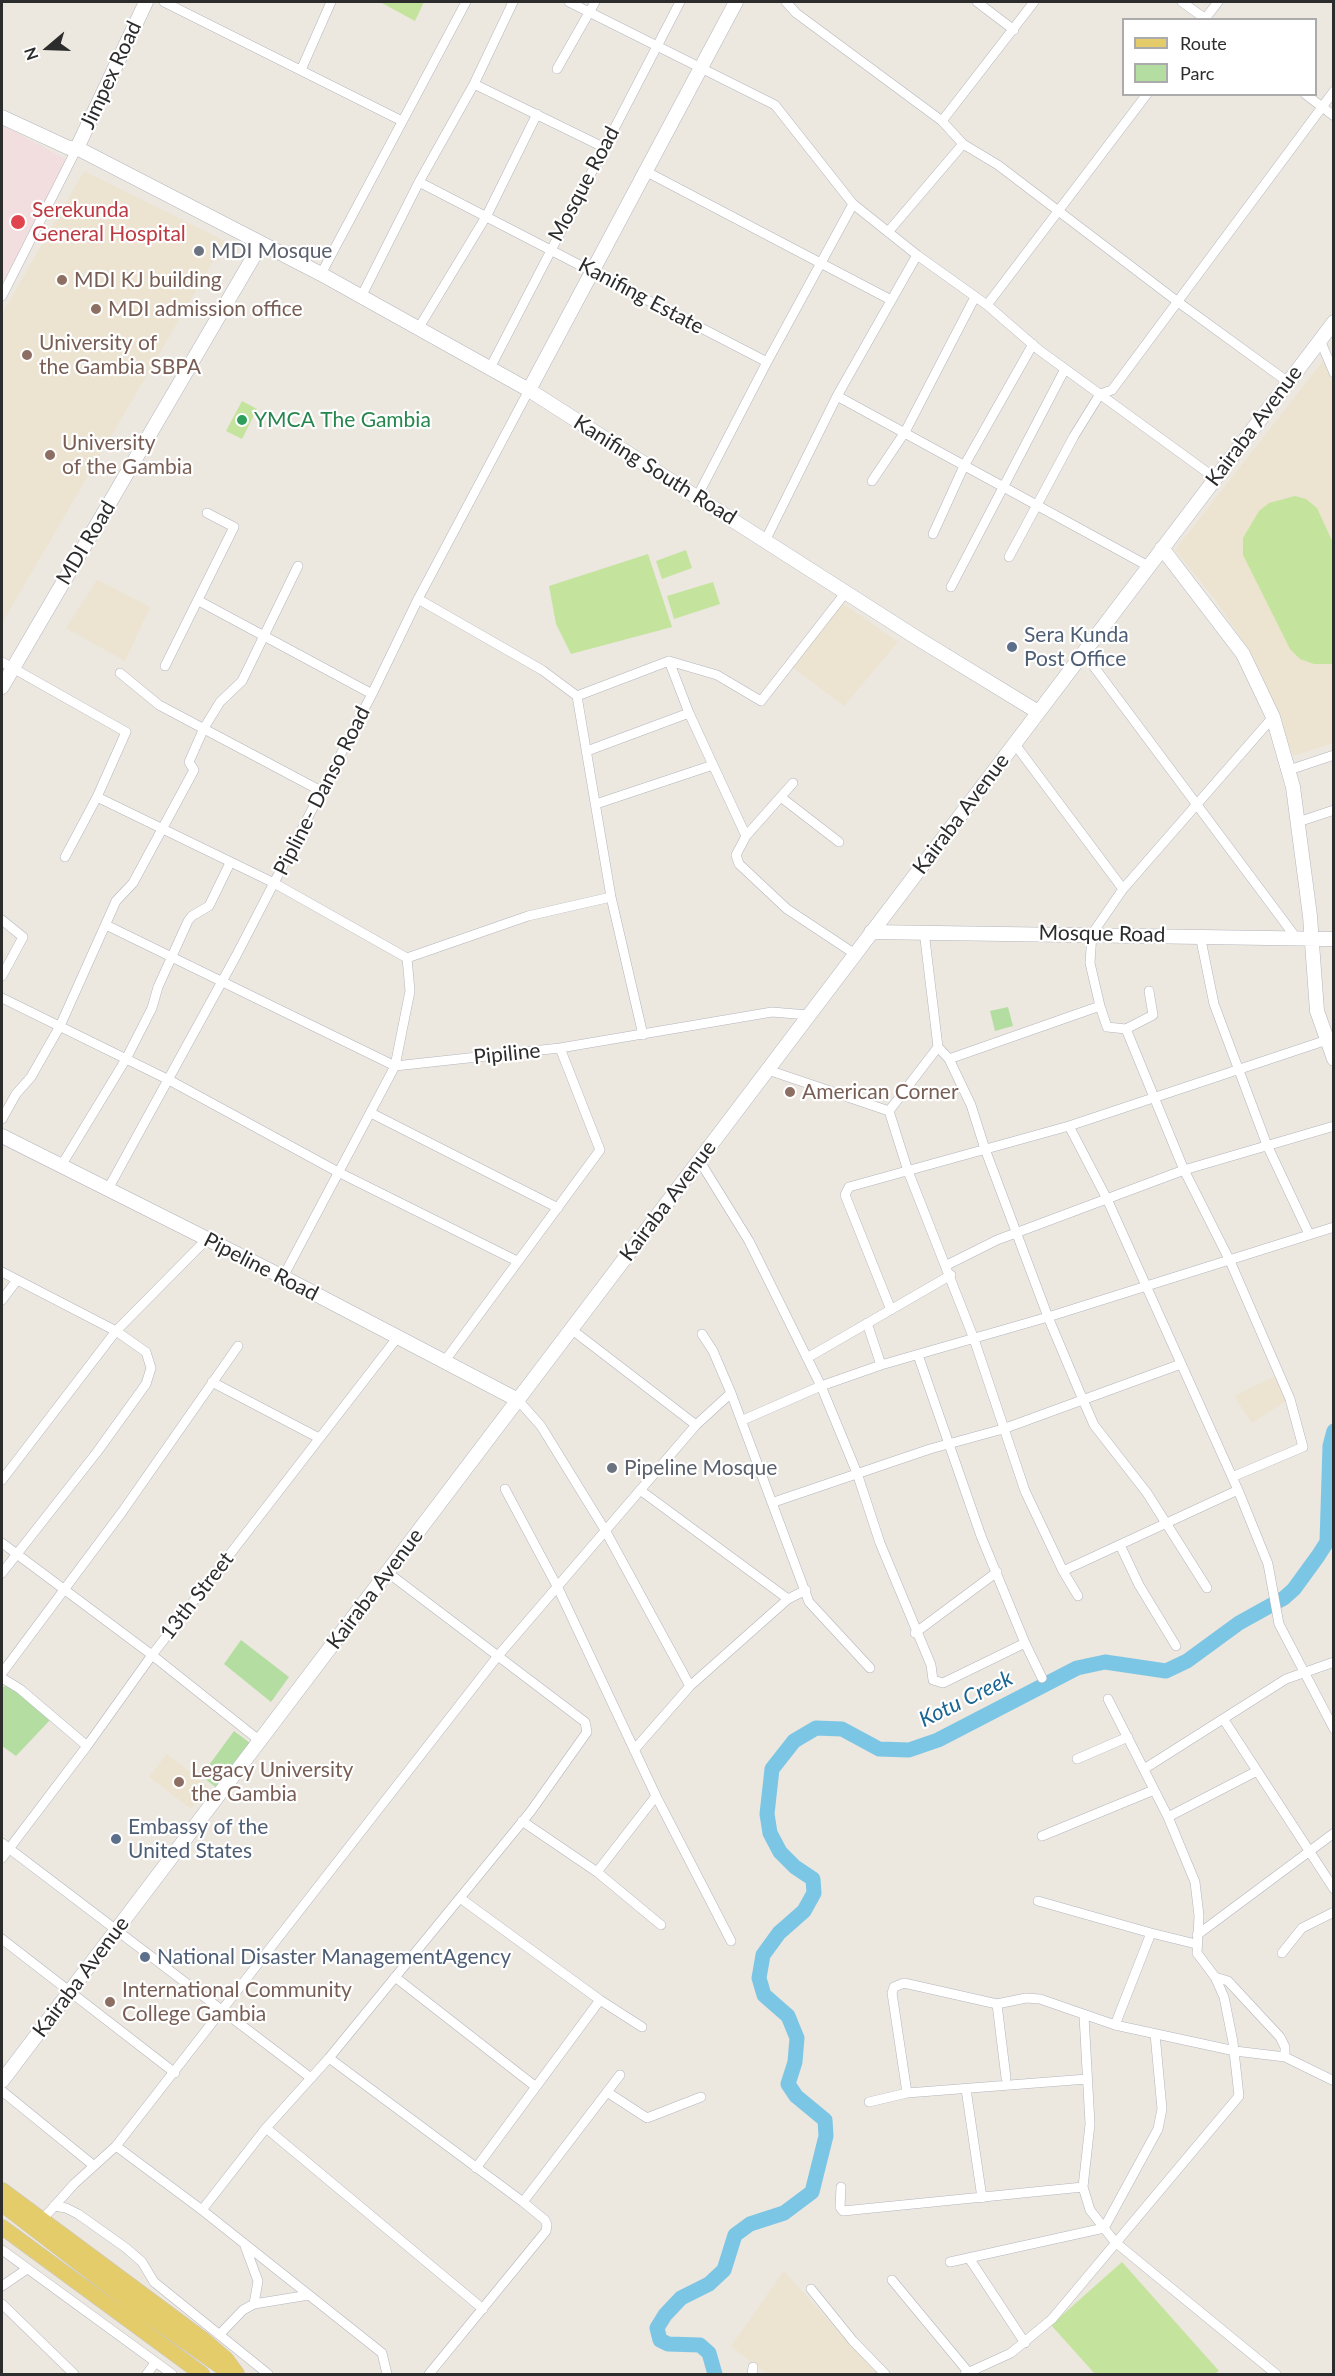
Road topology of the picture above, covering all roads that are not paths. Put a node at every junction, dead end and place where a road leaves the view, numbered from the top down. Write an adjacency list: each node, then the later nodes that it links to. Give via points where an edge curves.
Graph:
1 (146, 2): 35 (street, Jimpex Road)
2 (164, 2): 21 (street)
3 (331, 2): 21 (street)
4 (466, 2): 31 (street)
5 (513, 2): 23 (street)
6 (569, 2): 15 (street)
7 (596, 2): 15 (street)
8 (680, 2): 19 (street, Mosque Road)
9 (736, 2): 22 (street)
10 (786, 2): 32 (street)
11 (977, 2): 18 (street)
12 (1034, 2): 18 (street)
13 (1182, 2): 16 (street)
14 (1218, 2): 17 (street)
15 (590, 12): 19 (street); 20 (street)
16 (1204, 18)
17 (1206, 18)
18 (1014, 30): 32 (street)
19 (657, 48): 22 (street); 34 (street, Mosque Road)
20 (557, 69)
21 (301, 70): 31 (street)
22 (702, 70): 36 (street); 38 (street, via 775,105)
23 (474, 84): 28 (street); 37 (street)
24 (1334, 91): 27 (street)
25 (1145, 96): 39 (street)
26 (1308, 96): 27 (street)
27 (1322, 107): 29 (street); 52 (street)
28 (537, 114): 34 (street); 40 (street)
29 (1334, 116)
30 (2, 117): 35 (street, Kanifing South Road, via 69,148)
31 (402, 121): 47 (street)
32 (942, 121): 33 (street)
33 (963, 144): 39 (street); 41 (street)
34 (603, 147): 43 (street, Mosque Road)
35 (77, 148): 42 (street, Kanifing South Road); 48 (street)
36 (647, 172): 45 (street); 46 (street)
37 (419, 182): 40 (street, Kanifing Estate); 49 (street)
38 (853, 204): 41 (street); 45 (street)
39 (1059, 210): 52 (street); 53 (street)
40 (487, 215): 43 (street, Kanifing Estate); 55 (street)
41 (888, 232): 44 (street)
42 (261, 244): 47 (street, Kanifing South Road); 87 (street, MDI Road)
43 (549, 249): 46 (street, Kanifing Estate); 59 (street, Mosque Road)
44 (917, 255): 50 (street); 51 (street)
45 (822, 263): 51 (street); 58 (street)
46 (594, 271): 58 (street, Kanifing Estate); 63 (street)
47 (321, 274): 49 (street, Kanifing South Road)
48 (2, 296)
49 (361, 297): 55 (street, Kanifing South Road)
50 (975, 297): 53 (street); 66 (street)
51 (891, 300): 65 (street)
52 (1178, 302): 62 (street); 64 (street, via 1112,390)
53 (987, 305): 57 (street)
54 (1334, 322): 56 (street, Kairaba Avenue)
55 (418, 329): 59 (street, Kanifing South Road)
56 (1320, 340): 61 (street); 62 (street, Kairaba Avenue)
57 (1033, 344): 60 (street); 67 (street)
58 (766, 362): 71 (street)
59 (489, 368): 63 (street, Kanifing South Road)
60 (1065, 369): 64 (street); 70 (street)
61 (1334, 374)
62 (1288, 382): 68 (street, Kairaba Avenue)
63 (529, 390): 71 (street, Kanifing South Road); 82 (street, Pipline- Danso Road)
64 (1100, 394): 68 (street); 72 (street)
65 (837, 396): 66 (street); 75 (street)
66 (905, 432): 67 (street); 69 (street)
67 (964, 466): 70 (street); 74 (street)
68 (1215, 478): 76 (street, Kairaba Avenue)
69 (872, 481)
70 (1004, 487): 72 (street); 80 (street)
71 (697, 497): 75 (street, Kanifing South Road)
72 (1037, 503): 77 (street); 79 (street)
73 (207, 513): 83 (street, via 234,527)
74 (933, 534)
75 (766, 539): 81 (street, Kanifing South Road)
76 (1162, 548): 79 (street, Kairaba Avenue); 95 (street, via 1243,654)
77 (1009, 557)
78 (298, 566): 84 (street)
79 (1148, 566): 85 (street, Kairaba Avenue)
80 (951, 587)
81 (846, 592): 86 (street, via 761,701 717,675); 93 (street, Kanifing South Road)
82 (417, 599): 91 (street, Pipline- Danso Road); 92 (street, via 542,670)
83 (199, 601): 84 (street); 88 (street)
84 (265, 635): 91 (street); 96 (street, via 242,681 220,702)
85 (1083, 652): 93 (street, Kairaba Avenue); 106 (street)
86 (669, 661): 92 (street); 94 (street)
87 (7, 665): 90 (street, MDI Road); 104 (street, via 125,729)
88 (165, 666)
89 (120, 674): 96 (street, via 159,705)
90 (2, 687)
91 (372, 694): 103 (street, Pipline- Danso Road)
92 (577, 696): 98 (street)
93 (1038, 712): 97 (street, Kairaba Avenue)
94 (689, 713): 98 (street); 100 (street)
95 (1273, 717): 101 (street); 106 (street)
96 (204, 728): 103 (street); 110 (street, via 189,762 194,770)
97 (1014, 743): 116 (street); 120 (street, Kairaba Avenue)
98 (587, 751): 107 (street)
99 (1334, 755): 101 (street)
100 (713, 765): 107 (street); 111 (street)
101 (1289, 771): 109 (street)
102 (793, 783): 105 (street)
103 (321, 791): 115 (street, Pipline- Danso Road)
104 (97, 797): 110 (street); 113 (street)
105 (782, 798): 111 (street); 112 (street)
106 (1196, 803): 116 (street); 124 (street)
107 (596, 804): 117 (street)
108 (1334, 810): 109 (street)
109 (1298, 822): 125 (street)
110 (162, 830): 114 (street); 119 (street)
111 (746, 837): 127 (street, via 736,855 745,871 787,909)
112 (839, 842)
113 (65, 857)
114 (230, 863): 115 (street); 128 (street, via 209,906 192,916)
115 (274, 883): 129 (street); 131 (street, Pipline- Danso Road)
116 (1123, 889): 122 (street)
117 (611, 897): 129 (street, via 528,916); 138 (street)
118 (2, 920): 130 (street, via 23,937)
119 (106, 925): 128 (street); 136 (street)
120 (871, 932): 121 (street, Mosque Road); 127 (street, Kairaba Avenue)
121 (924, 932): 122 (street, Mosque Road); 140 (street)
122 (1092, 934): 123 (street, Mosque Road); 134 (street, via 1090,963)
123 (1200, 935): 124 (street, Mosque Road); 146 (street, via 1214,1005)
124 (1297, 939): 125 (street, Mosque Road)
125 (1312, 939): 126 (street, Mosque Road); 139 (street, via 1317,1011)
126 (1334, 939)
127 (855, 954): 135 (street, Kairaba Avenue)
128 (171, 958): 131 (street); 142 (street)
129 (407, 958): 145 (street, via 410,991)
130 (2, 976)
131 (222, 982): 145 (street); 148 (street, Pipline- Danso Road)
132 (1149, 991): 137 (street, via 1153,1015)
133 (2, 998): 136 (street)
134 (1100, 1006): 137 (street, via 1107,1028); 143 (street)
135 (808, 1015): 138 (street, Pipiline, via 772,1012); 147 (street, Kairaba Avenue)
136 (60, 1026): 142 (street); 152 (street)
137 (1126, 1029): 149 (street)
138 (643, 1035): 141 (street, Pipiline)
139 (1326, 1040): 144 (street); 146 (street)
140 (938, 1047): 143 (street); 150 (street)
141 (560, 1048): 145 (street, Pipiline); 165 (street, via 600,1150)
142 (126, 1059): 148 (street); 159 (street)
143 (949, 1059): 157 (street, via 971,1105)
144 (1334, 1059)
145 (395, 1066): 151 (street)
146 (1238, 1069): 149 (street); 156 (street)
147 (768, 1070): 150 (street); 158 (street, Kairaba Avenue)
148 (169, 1080): 162 (street); 163 (street, Pipline- Danso Road)
149 (1153, 1097): 153 (street); 160 (street)
150 (889, 1111): 161 (street)
151 (371, 1113): 162 (street); 165 (street)
152 (2, 1119)
153 (1069, 1126): 157 (street); 164 (street)
154 (1334, 1126): 156 (street)
155 (2, 1136): 159 (street, Pipeline Road)
156 (1267, 1145): 160 (street); 168 (street)
157 (985, 1149): 161 (street); 167 (street)
158 (699, 1160): 182 (street, Kairaba Avenue); 189 (street, via 749,1241)
159 (60, 1167): 163 (street, Pipeline Road)
160 (1184, 1170): 164 (street); 171 (street)
161 (908, 1171): 172 (street); 179 (street, via 845,1191)
162 (338, 1172): 170 (street); 175 (street)
163 (108, 1189): 169 (street, Pipeline Road)
164 (1107, 1199): 167 (street); 177 (street)
165 (558, 1208): 170 (street)
166 (1334, 1227): 168 (street)
167 (1017, 1233): 172 (street); 180 (street)
168 (1309, 1234): 171 (street)
169 (207, 1239): 175 (street, Pipeline Road); 183 (street)
170 (517, 1261): 190 (street)
171 (1230, 1261): 177 (street); 204 (street, via 1279,1369 1303,1447)
172 (947, 1265): 174 (street)
173 (2, 1272): 176 (street)
174 (951, 1275): 179 (street); 186 (street)
175 (283, 1277): 185 (street, Pipeline Road)
176 (16, 1280): 178 (street); 183 (street)
177 (1145, 1287): 180 (street); 191 (street)
178 (2, 1300)
179 (891, 1310): 181 (street)
180 (1048, 1317): 186 (street); 197 (street)
181 (867, 1323): 189 (street); 192 (street)
182 (571, 1329): 196 (street, Kairaba Avenue); 199 (street)
183 (116, 1331): 205 (street); 214 (street, via 146,1352 151,1368 146,1384)
184 (702, 1334): 195 (street)
185 (397, 1338): 190 (street, Pipeline Road); 201 (street, 13th Street)
186 (974, 1339): 188 (street); 200 (street)
187 (238, 1346): 193 (street)
188 (918, 1355): 192 (street); 202 (street)
189 (807, 1358): 194 (street)
190 (444, 1362): 196 (street, Pipeline Road)
191 (1181, 1364): 197 (street); 204 (street)
192 (881, 1365): 194 (street)
193 (212, 1382): 201 (street); 221 (street)
194 (821, 1386): 198 (street); 203 (street)
195 (731, 1393): 198 (street); 199 (street)
196 (518, 1400): 211 (street, via 541,1426); 216 (street, Kairaba Avenue)
197 (1083, 1400): 200 (street); 210 (street, via 1094,1425)
198 (743, 1420): 209 (street)
199 (696, 1425): 207 (street)
200 (1003, 1429): 202 (street); 215 (street, via 1032,1507)
201 (319, 1438): 228 (street, 13th Street)
202 (947, 1444): 203 (street); 217 (street)
203 (857, 1473): 209 (street); 225 (street)
204 (1232, 1477): 208 (street)
205 (2, 1480)
206 (505, 1489): 219 (street)
207 (640, 1490): 211 (street); 224 (street)
208 (1238, 1490): 210 (street); 233 (street, via 1268,1564 1275,1611)
209 (774, 1502): 222 (street)
210 (1167, 1523): 213 (street); 220 (street)
211 (605, 1530): 219 (street); 236 (street)
212 (2, 1543): 214 (street)
213 (1120, 1545): 215 (street); 227 (street)
214 (16, 1554): 218 (street); 221 (street)
215 (1062, 1571): 223 (street)
216 (387, 1572): 229 (street); 241 (street, Kairaba Avenue)
217 (997, 1572): 225 (street); 226 (street)
218 (2, 1573)
219 (558, 1588): 229 (street); 243 (street)
220 (1207, 1588)
221 (64, 1589): 228 (street); 232 (street)
222 (806, 1590): 224 (street); 231 (street, via 813,1608)
223 (1078, 1596)
224 (788, 1599): 236 (street)
225 (915, 1632): 226 (street, via 931,1665 933,1680 943,1683)
226 (1024, 1643): 235 (street)
227 (1176, 1646)
228 (152, 1655): 241 (street); 242 (street, 13th Street)
229 (497, 1657): 250 (street, via 588,1728); 273 (street)
230 (1334, 1662): 233 (street)
231 (870, 1668)
232 (2, 1672)
233 (1303, 1672): 238 (street, via 1286,1678); 239 (street)
234 (2, 1678): 242 (street)
235 (1042, 1678)
236 (690, 1686): 243 (street)
237 (1108, 1699): 240 (street)
238 (1224, 1720): 245 (street); 246 (street)
239 (1334, 1729)
240 (1128, 1737): 244 (street); 245 (street)
241 (260, 1741): 262 (street, Kairaba Avenue)
242 (87, 1746): 253 (street, 13th Street)
243 (634, 1750): 248 (street)
244 (1077, 1759)
245 (1144, 1769): 247 (street)
246 (1257, 1771): 249 (street); 254 (street)
247 (1154, 1790): 249 (street); 252 (street)
248 (656, 1796): 256 (street); 266 (street)
249 (1168, 1817): 265 (street, via 1195,1882)
250 (522, 1821): 256 (street); 258 (street)
251 (1334, 1833): 254 (street)
252 (1042, 1836)
253 (5, 1845): 255 (street, 13th Street); 262 (street)
254 (1310, 1851): 257 (street); 265 (street)
255 (2, 1858)
256 (597, 1872): 261 (street)
257 (1334, 1889)
258 (460, 1898): 268 (street); 271 (street)
259 (1038, 1901): 263 (street)
260 (1334, 1912): 267 (street, via 1302,1928)
261 (661, 1925)
262 (117, 1930): 270 (street, Kairaba Avenue); 273 (street)
263 (1151, 1933): 265 (street); 275 (street)
264 (2, 1940): 270 (street)
265 (1197, 1940): 269 (street, via 1202,1962)
266 (731, 1941)
267 (1282, 1953)
268 (395, 1977): 280 (street); 288 (street)
269 (1215, 1977): 278 (street, via 1224,1996); 279 (street, via 1228,1981 1280,2037)
270 (69, 1992): 281 (street); 286 (street, Kairaba Avenue)
271 (600, 2000): 276 (street); 288 (street)
272 (997, 2004): 274 (street, via 1040,1999); 284 (street); 292 (street, via 904,1983 894,1988)
273 (220, 2010): 281 (street); 283 (street)
274 (1084, 2016): 275 (street); 285 (street)
275 (1115, 2025): 277 (street)
276 (642, 2027)
277 (1155, 2034): 278 (street); 310 (street, via 1162,2109 1158,2129)
278 (1235, 2051): 279 (street); 311 (street, via 1239,2096)
279 (1285, 2057): 287 (street)
280 (329, 2058): 283 (street); 298 (street)
281 (175, 2073): 296 (street)
282 (620, 2075): 291 (street)
283 (311, 2078): 295 (street)
284 (1006, 2078)
285 (1088, 2079): 289 (street); 300 (street, via 1090,2124)
286 (2, 2081)
287 (1334, 2081)
288 (536, 2087): 298 (street)
289 (966, 2089): 292 (street); 302 (street)
290 (2, 2091): 297 (street)
291 (607, 2092): 293 (street, via 647,2118); 303 (street)
292 (907, 2093): 294 (street)
293 (701, 2097)
294 (868, 2102)
295 (266, 2128): 306 (street); 323 (street)
296 (116, 2146): 297 (street); 306 (street)
297 (93, 2165): 305 (street)
298 (476, 2168): 303 (street)
299 (842, 2187): 302 (street, via 843,2211)
300 (1083, 2187): 302 (street); 310 (street, via 1090,2210)
301 (2, 2190): 308 (main road)
302 (982, 2198)
303 (523, 2202): 323 (street, via 545,2220 546,2231)
304 (2, 2204): 327 (main road)
305 (54, 2206): 308 (street); 324 (street, via 78,2214 126,2248 142,2262 154,2282)
306 (202, 2210): 312 (street)
307 (2, 2216): 327 (main road, via 122,2308)
308 (42, 2220): 327 (main road, via 226,2358)
309 (2, 2227): 331 (main road)
310 (1104, 2228): 311 (street); 314 (street)
311 (1114, 2242): 325 (street, via 1052,2319); 337 (street)
312 (244, 2243): 320 (street); 322 (street, via 258,2282)
313 (2, 2250): 316 (street)
314 (969, 2258): 315 (street); 325 (street)
315 (950, 2262)
316 (27, 2269): 318 (street); 326 (street)
317 (892, 2280): 336 (street)
318 (2, 2286)
319 (811, 2289): 335 (street)
320 (309, 2295): 322 (street); 333 (street, via 382,2353)
321 (2, 2304): 328 (street)
322 (254, 2304): 324 (street)
323 (483, 2309): 334 (street)
324 (220, 2334): 332 (street)
325 (1025, 2343): 336 (street)
326 (155, 2363): 329 (street); 330 (street)
327 (227, 2373)
328 (74, 2374)
329 (147, 2374)
330 (172, 2374)
331 (202, 2374)
332 (268, 2374)
333 (387, 2374)
334 (429, 2374)
335 (885, 2374)
336 (967, 2374)
337 (1276, 2374)

